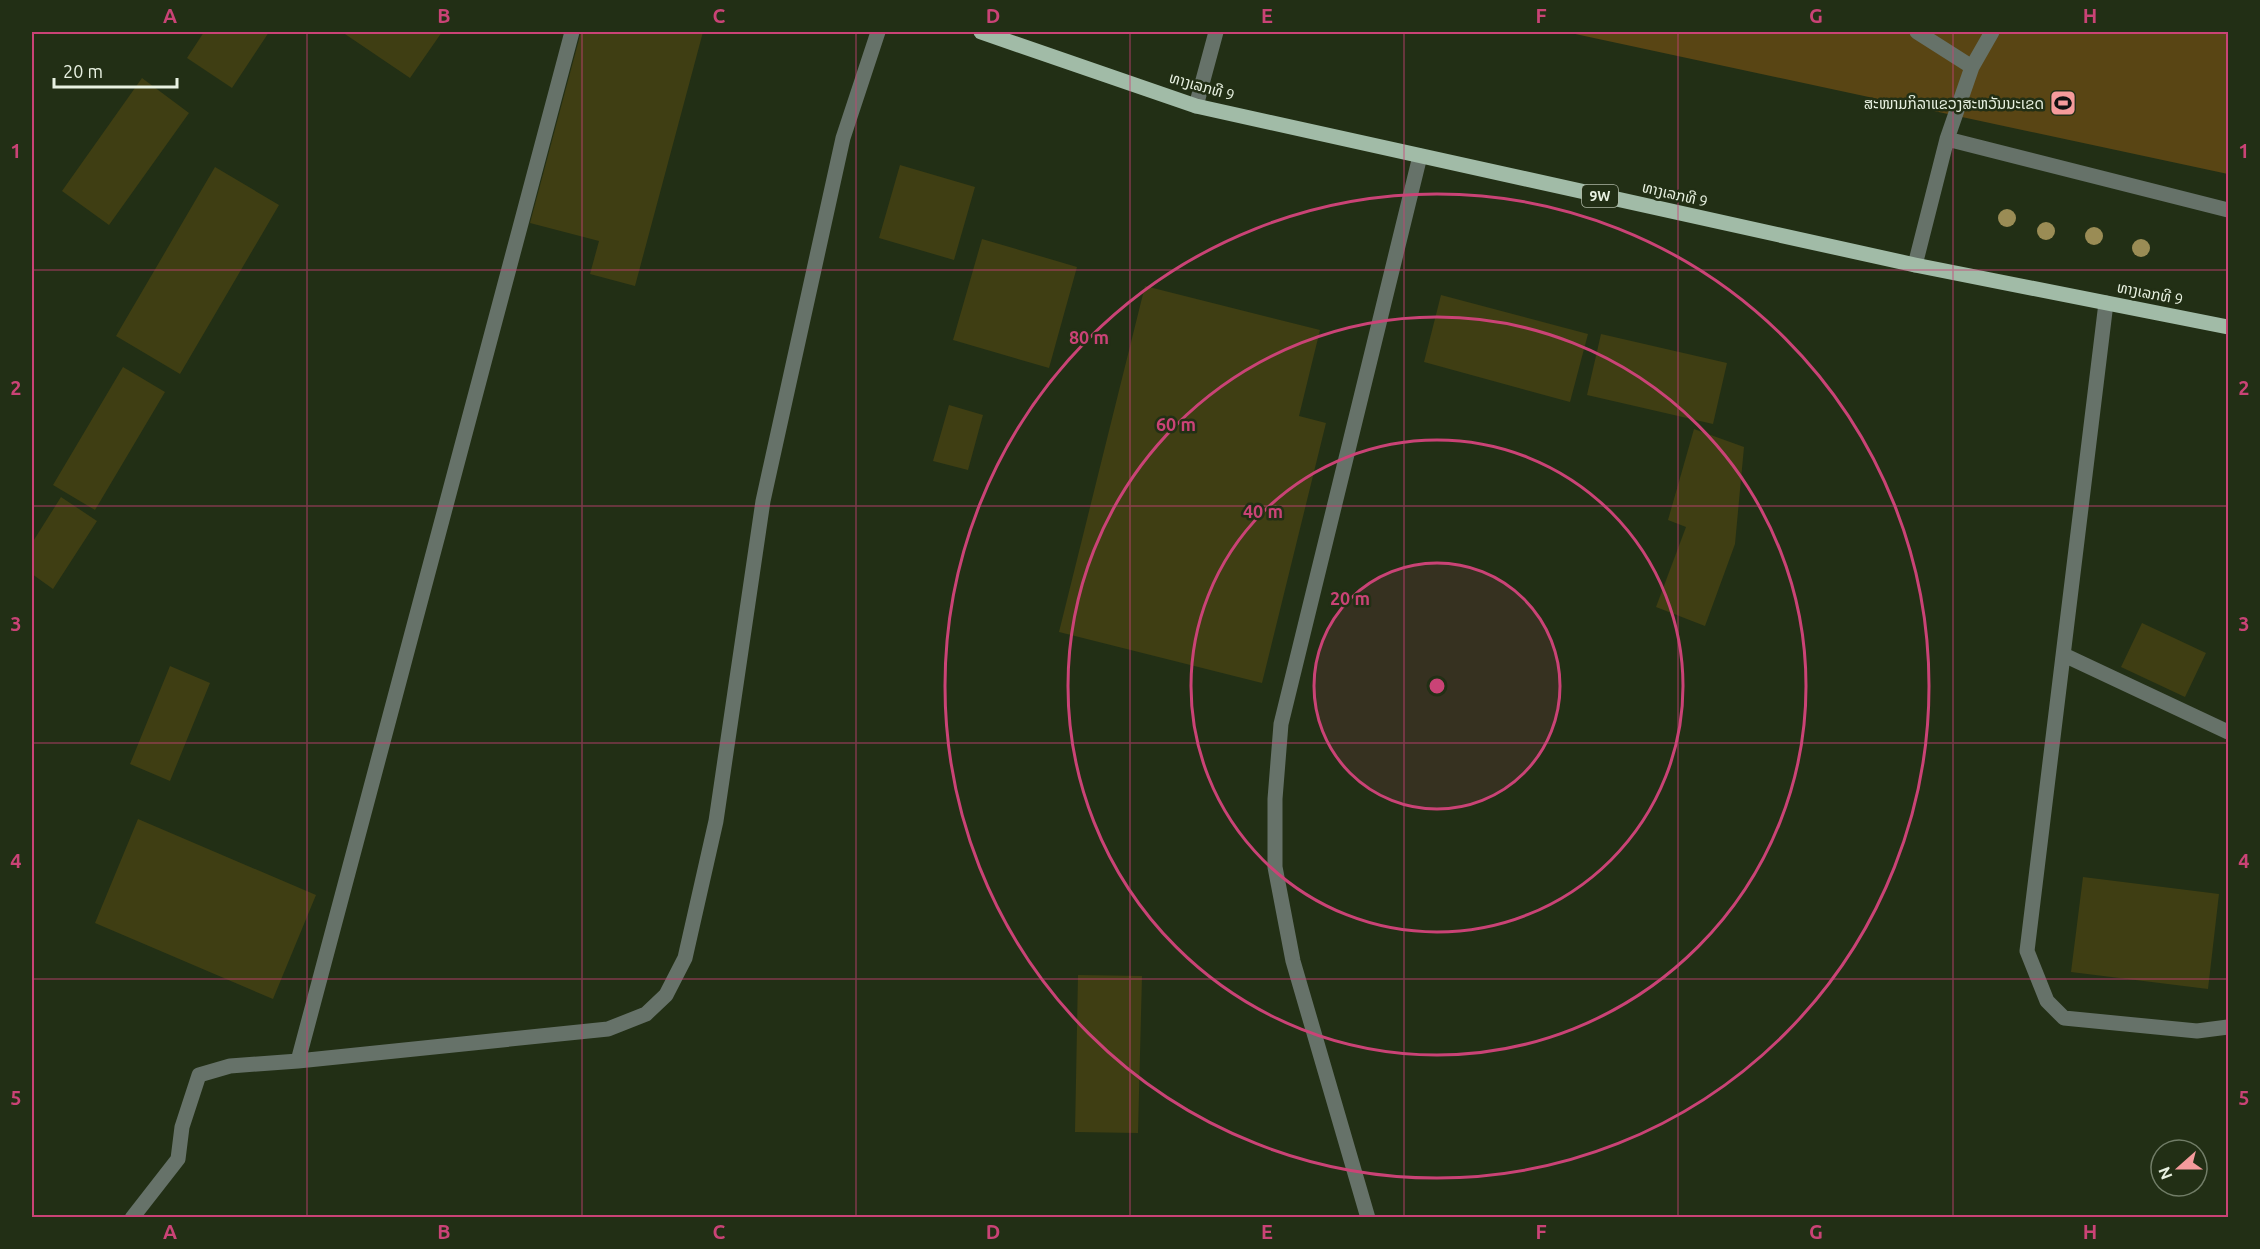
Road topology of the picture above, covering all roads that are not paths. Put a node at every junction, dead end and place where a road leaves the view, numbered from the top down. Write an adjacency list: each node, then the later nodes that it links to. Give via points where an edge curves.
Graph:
1 (572, 32): 18 (street)
2 (878, 32): 18 (street, via 843,138 763,501 716,821 685,958 666,995 646,1014 608,1029)
3 (981, 32): 8 (main road, ທາງເລກທີ 9 / 9W)
4 (1216, 32): 8 (street)
5 (1917, 32): 7 (street)
6 (1992, 32): 7 (street)
7 (1972, 67): 9 (street)
8 (1196, 106): 10 (main road, ທາງເລກທີ 9 / 9W)
9 (1947, 139): 11 (street); 12 (street)
10 (1420, 156): 12 (main road, ທາງເລກທີ 9 / 9W); 20 (street, via 1281,724 1275,799 1275,867 1293,961)
11 (2229, 210)
12 (1914, 265): 13 (main road, ທາງເລກທີ 9 / 9W)
13 (2106, 303): 14 (main road, ທາງເລກທີ 9 / 9W); 15 (street)
14 (2229, 327)
15 (2064, 655): 16 (street); 17 (street, via 2027,951 2047,1001 2064,1018 2197,1030)
16 (2229, 732)
17 (2229, 1027)
18 (298, 1061): 19 (street, via 230,1066 199,1075 182,1127 178,1159)
19 (132, 1218)
20 (1368, 1218)

